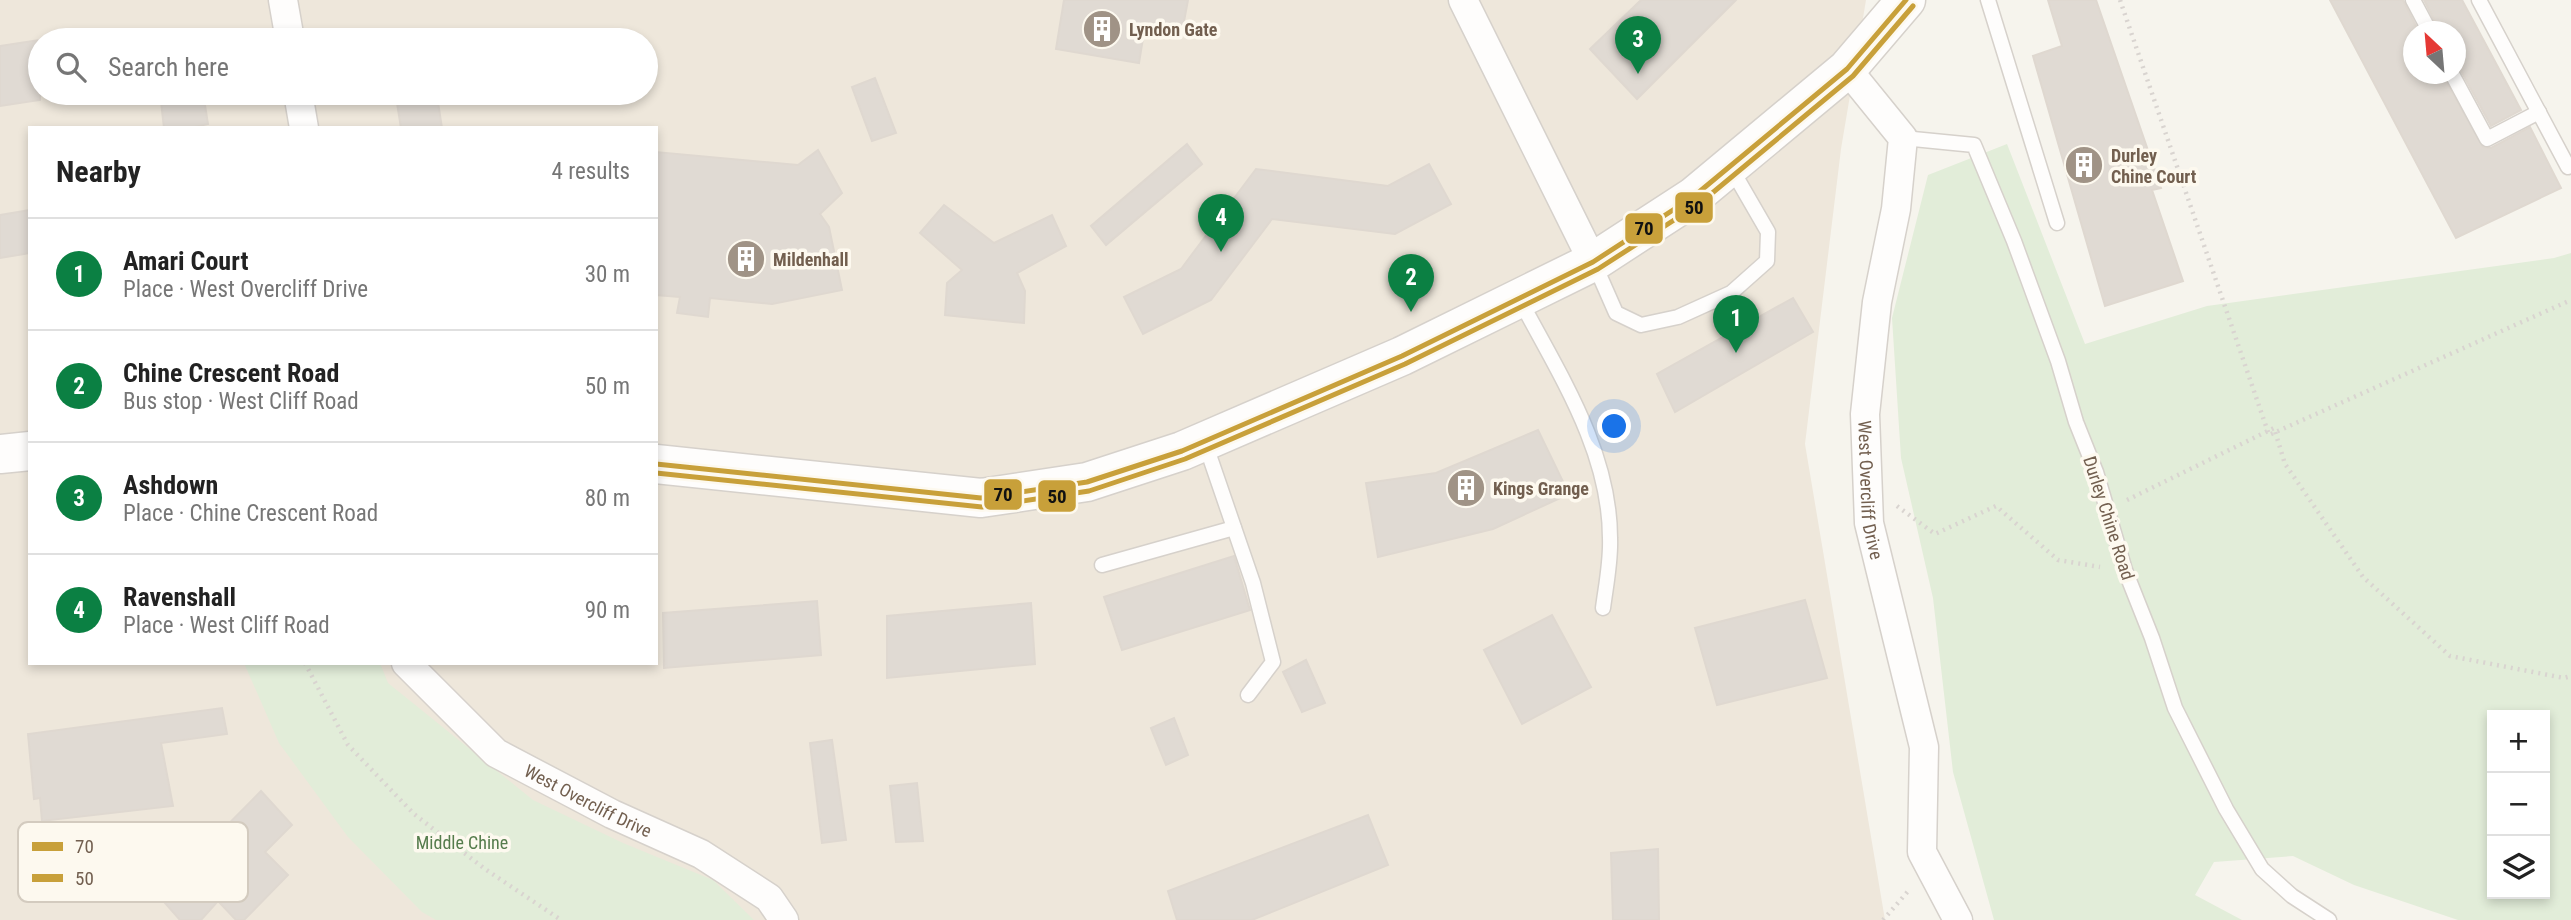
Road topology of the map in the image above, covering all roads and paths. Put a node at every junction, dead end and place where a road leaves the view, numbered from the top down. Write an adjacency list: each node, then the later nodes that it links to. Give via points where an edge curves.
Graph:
1 (283, 0): 9 (street)
2 (1463, 0): 19 (street)
3 (1906, 0): 10 (street)
4 (1988, 0): 18 (lane)
5 (2120, 0): 22 (path)
6 (2413, 0): 8 (lane)
7 (2479, 0): 13 (lane)
8 (2424, 21)
9 (288, 28)
10 (1847, 69): 15 (street); 16 (street)
11 (2457, 84): 13 (lane, via 2487,139)
12 (300, 105): 14 (street)
13 (2539, 112): 17 (lane)
14 (304, 126)
15 (1903, 138): 28 (street, West Overcliff Drive, via 1865,414); 29 (lane, Durley Chine Road, via 1974,145 2058,361)
16 (1730, 167): 19 (street); 19 (lane, via 1768,232 1767,261 1731,293 1678,317 1641,325 1616,313)
17 (2568, 167)
18 (2057, 223)
19 (1594, 262): 20 (street)
20 (1519, 299): 24 (street, via 1402,356); 33 (lane, via 1586,427 1604,483 1610,538)
21 (2571, 300): 23 (path)
22 (2267, 431): 23 (path); 29 (path)
23 (2276, 433): 36 (path, via 2285,464 2362,577 2450,656)
24 (1204, 441): 27 (street, via 1087,482 981,498); 30 (lane)
25 (28, 451): 26 (street)
26 (0, 454)
27 (658, 464)
28 (1868, 484): 32 (path, via 1935,534 1996,506 2058,560); 38 (street, West Overcliff Drive, via 1869,523 1924,747 1922,852)
29 (2106, 510): 32 (lane, Durley Chine Road)
30 (1234, 528): 31 (lane); 37 (lane, via 1254,583 1273,662)
31 (1102, 565)
32 (2125, 570): 43 (lane, Durley Chine Road, via 2175,708 2226,809 2262,869)
33 (1604, 608)
34 (306, 665): 39 (path, via 348,745 414,814)
35 (408, 665): 40 (street, West Overcliff Drive, via 496,754 701,854 769,898)
36 (2571, 676)
37 (1248, 695)
38 (1929, 866): 41 (path); 42 (street, West Overcliff Drive)
39 (561, 920)
40 (784, 920)
41 (1883, 920)
42 (1958, 920)
43 (2329, 920)

